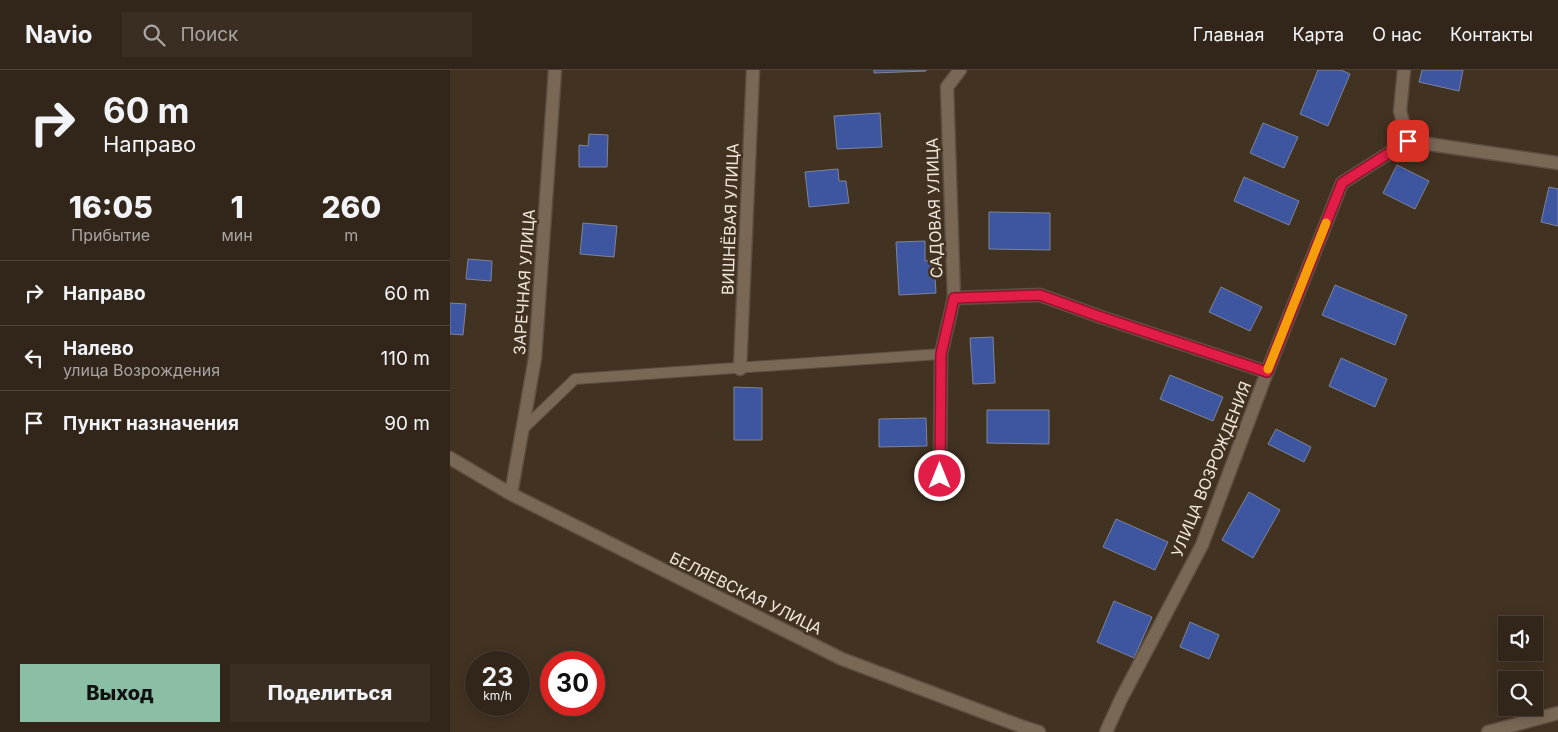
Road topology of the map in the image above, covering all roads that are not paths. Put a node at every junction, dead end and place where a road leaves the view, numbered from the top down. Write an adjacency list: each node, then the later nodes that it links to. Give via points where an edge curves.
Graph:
1 (555, 70): 11 (street, ЗАРЕЧНАЯ УЛИЦА, via 535,358)
2 (752, 70): 9 (street, ВИШНЁВАЯ УЛИЦА)
3 (960, 70): 7 (street, САДОВАЯ УЛИЦА, via 947,87)
4 (1404, 70): 5 (street, via 1400,111)
5 (1408, 141): 6 (street); 10 (street, УЛИЦА ВОЗРОЖДЕНИЯ, via 1342,183)
6 (1558, 163)
7 (954, 298): 8 (street, САДОВАЯ УЛИЦА); 10 (street, via 1040,295)
8 (941, 354): 9 (lane); 13 (street, САДОВАЯ УЛИЦА)
9 (740, 369): 11 (lane, via 575,379)
10 (1267, 372): 17 (street, УЛИЦА ВОЗРОЖДЕНИЯ, via 1202,545)
11 (522, 430): 14 (street, ЗАРЕЧНАЯ УЛИЦА)
12 (450, 458): 14 (street, БЕЛЯЕВСКАЯ УЛИЦА)
13 (940, 476)
14 (511, 494): 16 (street, БЕЛЯЕВСКАЯ УЛИЦА, via 842,658)
15 (1558, 713): 18 (street)
16 (1040, 732)
17 (1106, 732)
18 (1488, 732)

